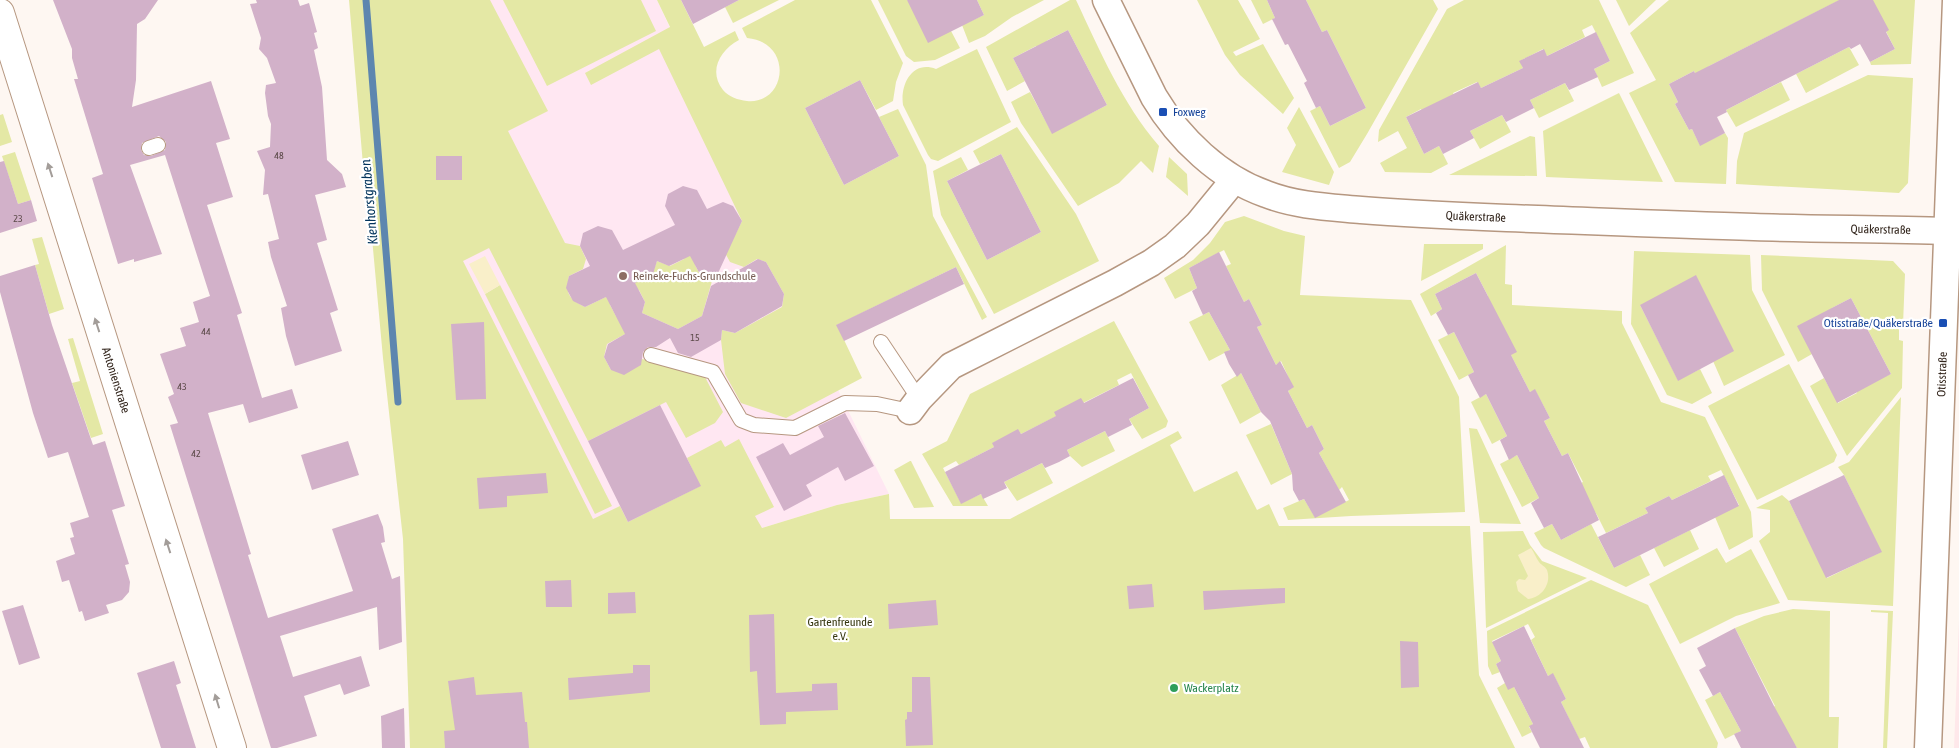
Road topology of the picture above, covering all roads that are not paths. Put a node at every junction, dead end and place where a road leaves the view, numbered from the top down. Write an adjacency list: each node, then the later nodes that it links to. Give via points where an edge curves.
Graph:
1 (1106, 0): 4 (street, Quäkerstraße, via 1163,112 1194,146)
2 (1956, 0): 5 (street, Otisstraße)
3 (0, 13): 9 (main road, Antonienstraße, one-way to 3)
4 (1234, 180): 5 (street, Quäkerstraße, via 1268,195 1314,206 1420,215); 8 (street, via 1198,224 1151,263 951,366)
5 (1947, 231): 10 (street, Otisstraße)
6 (881, 342): 8 (lane)
7 (652, 355): 8 (lane, via 713,372 741,420 754,426 795,428 845,403)
8 (914, 405)
9 (232, 748)
10 (1928, 748)

